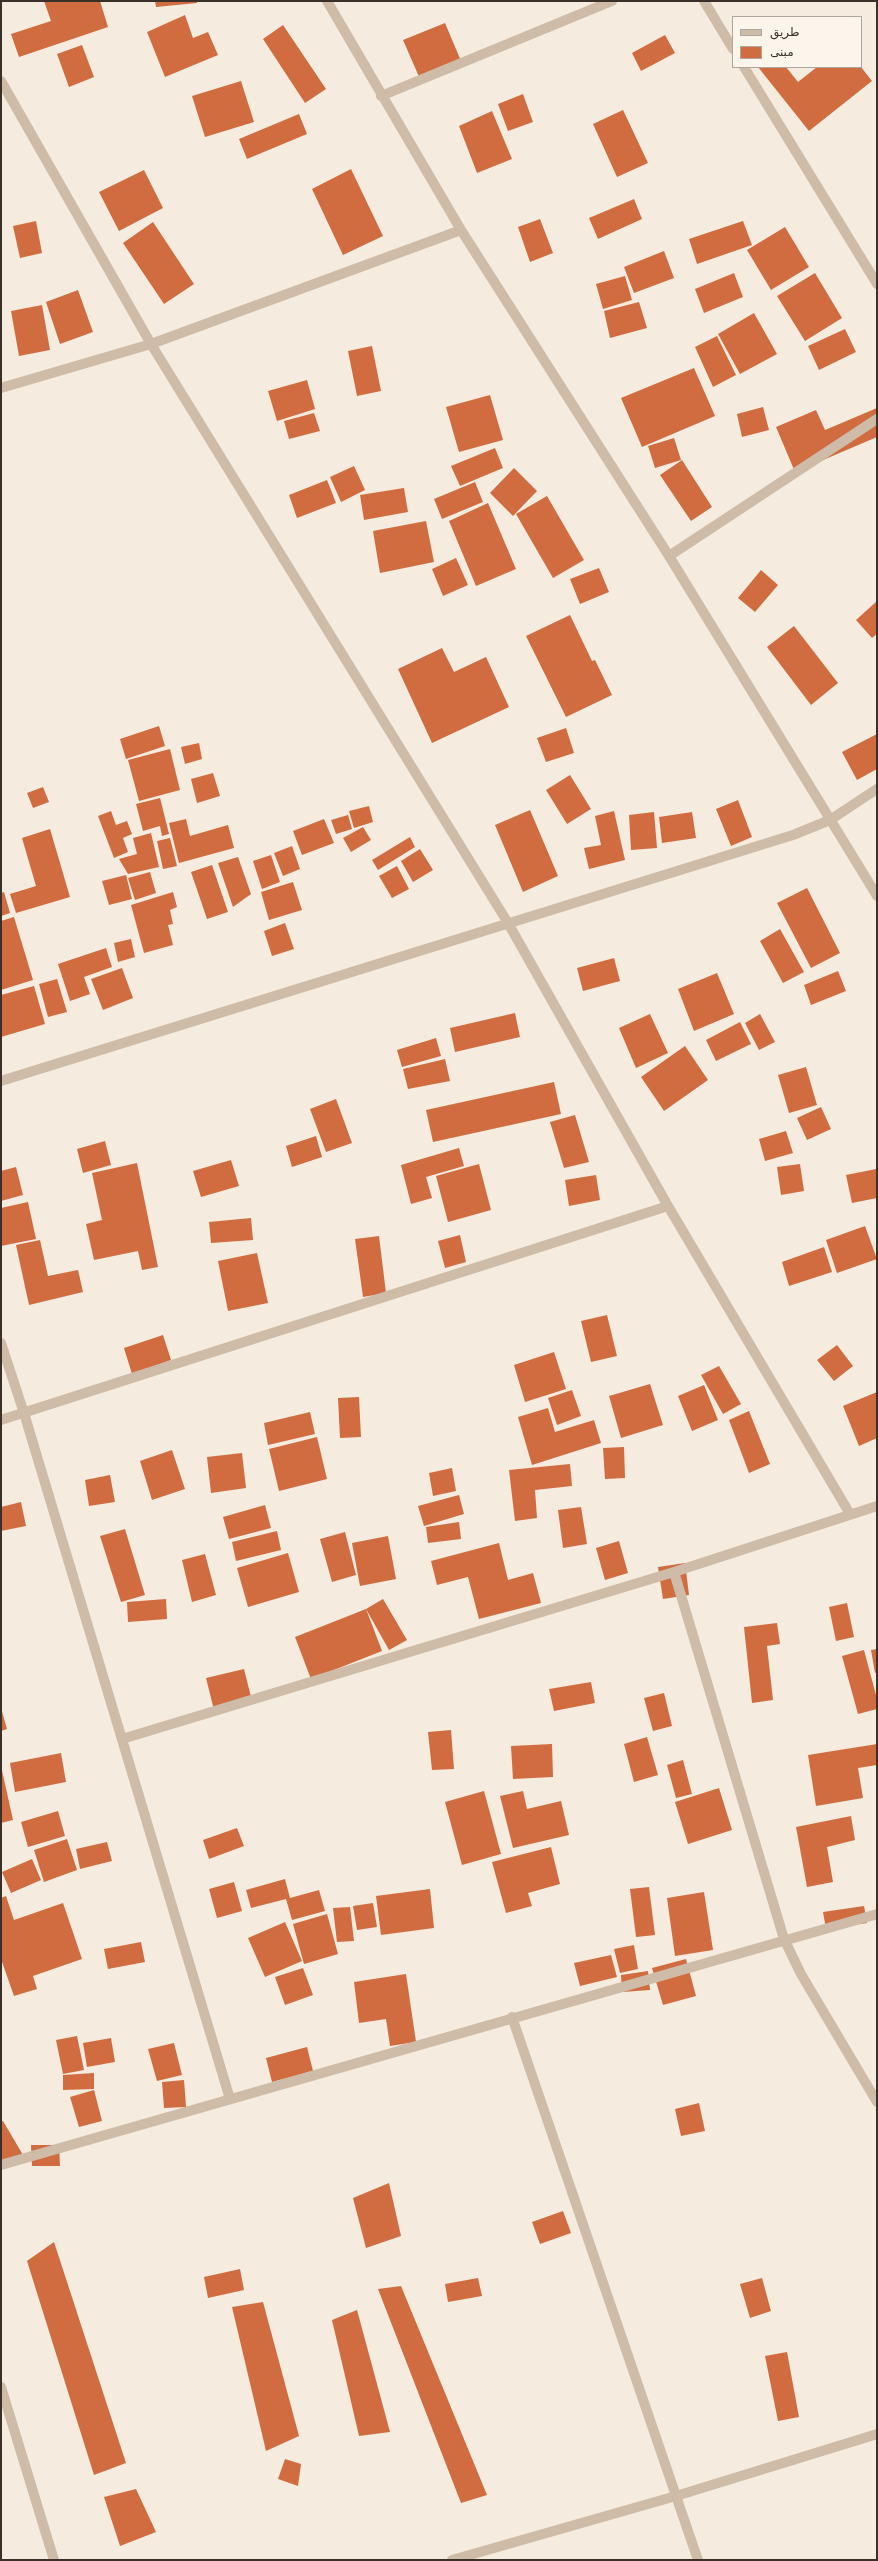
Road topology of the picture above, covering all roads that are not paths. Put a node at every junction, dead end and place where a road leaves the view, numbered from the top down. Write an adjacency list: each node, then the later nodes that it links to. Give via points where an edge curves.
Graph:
1 (327, 1): 7 (street)
2 (612, 1): 7 (street)
3 (704, 1): 4 (street)
4 (732, 47)
5 (745, 68): 9 (street)
6 (1, 81): 10 (street)
7 (381, 96): 8 (street)
8 (461, 230): 10 (street); 13 (street)
9 (877, 284)
10 (151, 344): 11 (street); 17 (street)
11 (1, 388)
12 (877, 419): 13 (street)
13 (669, 556): 15 (street)
14 (877, 789): 15 (street)
15 (830, 820): 16 (street); 17 (street, via 793,835)
16 (877, 896)
17 (508, 923): 18 (street); 19 (street)
18 (1, 1081)
19 (668, 1206): 21 (street); 24 (street)
20 (1, 1343): 21 (street)
21 (24, 1413): 22 (street); 26 (street)
22 (1, 1420)
23 (877, 1506): 24 (street)
24 (850, 1514): 25 (street)
25 (674, 1572): 26 (street); 28 (street)
26 (122, 1739): 30 (street)
27 (877, 1914): 28 (street)
28 (784, 1939): 29 (street); 31 (street, via 801,1974)
29 (512, 2017): 30 (street); 35 (street)
30 (230, 2099): 32 (street)
31 (877, 2102)
32 (1, 2166)
33 (1, 2388): 36 (street)
34 (877, 2434): 35 (street)
35 (676, 2496): 37 (street); 38 (street)
36 (54, 2560)
37 (452, 2560)
38 (698, 2560)

